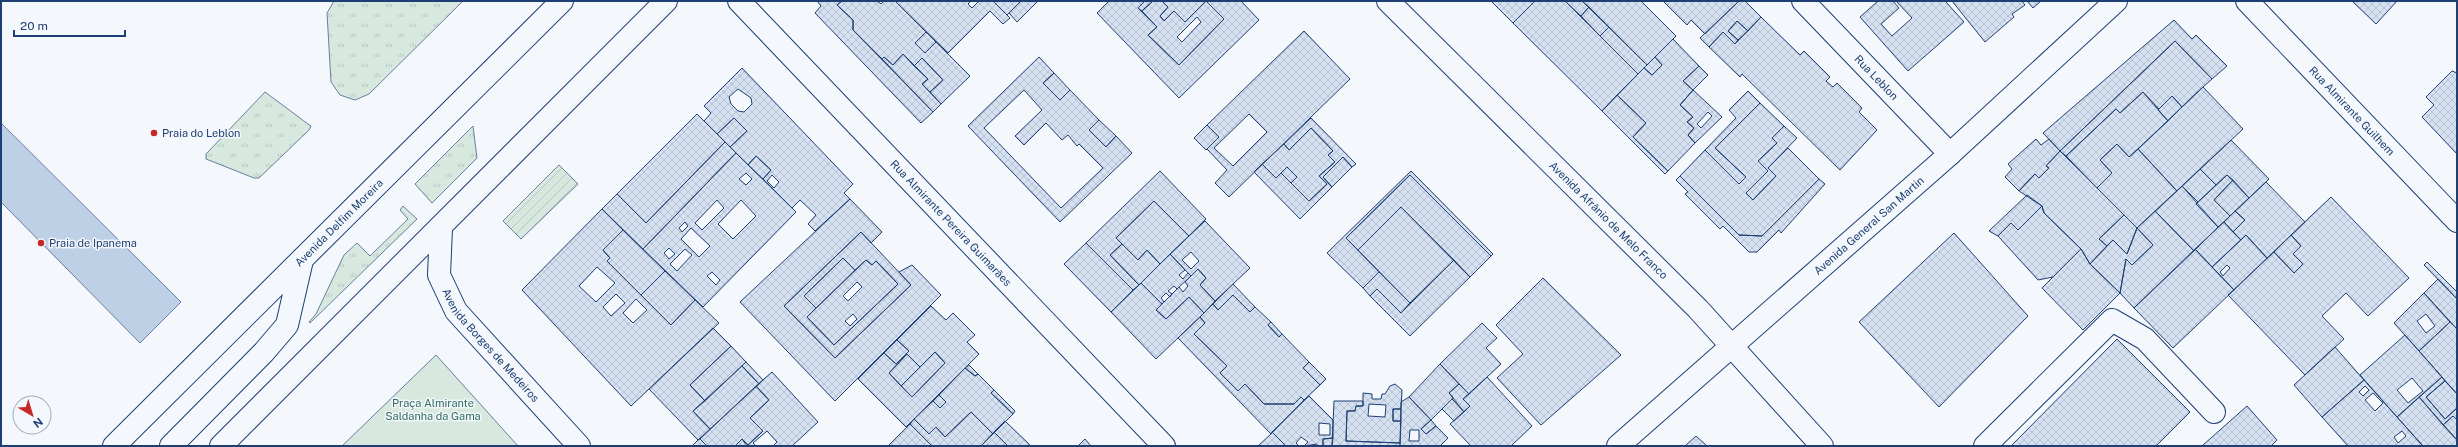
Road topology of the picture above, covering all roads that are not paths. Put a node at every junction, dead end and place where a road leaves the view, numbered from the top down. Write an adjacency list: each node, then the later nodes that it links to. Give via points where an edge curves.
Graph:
1 (562, 1): 11 (main road, Avenida Delfim Moreira)
2 (666, 1): 10 (main road)
3 (739, 1): 18 (main road, Rua Almirante Pereira Guimarães)
4 (1388, 1): 12 (main road, Avenida Afrânio de Melo Franco, via 1698,309)
5 (1803, 1): 8 (main road, Rua Leblon)
6 (2116, 1): 8 (main road, Avenida General San Martin)
7 (2247, 1): 9 (main road, Rua Almirante Guilhem)
8 (1950, 154): 12 (main road, Avenida General San Martin)
9 (2457, 221)
10 (441, 228): 16 (main road); 17 (main road, Avenida Borges de Medeiros, via 439,275 456,311)
11 (302, 260): 14 (main road, Avenida Delfim Moreira); 15 (main road, via 287,325 264,352)
12 (1729, 346): 19 (main road, Avenida General San Martin); 20 (main road, Avenida Afrânio de Melo Franco)
13 (2214, 412): 21 (main road, via 2145,339 2112,320)
14 (115, 445)
15 (171, 446)
16 (221, 446)
17 (579, 446)
18 (1164, 446)
19 (1618, 446)
20 (1822, 446)
21 (1985, 446)

